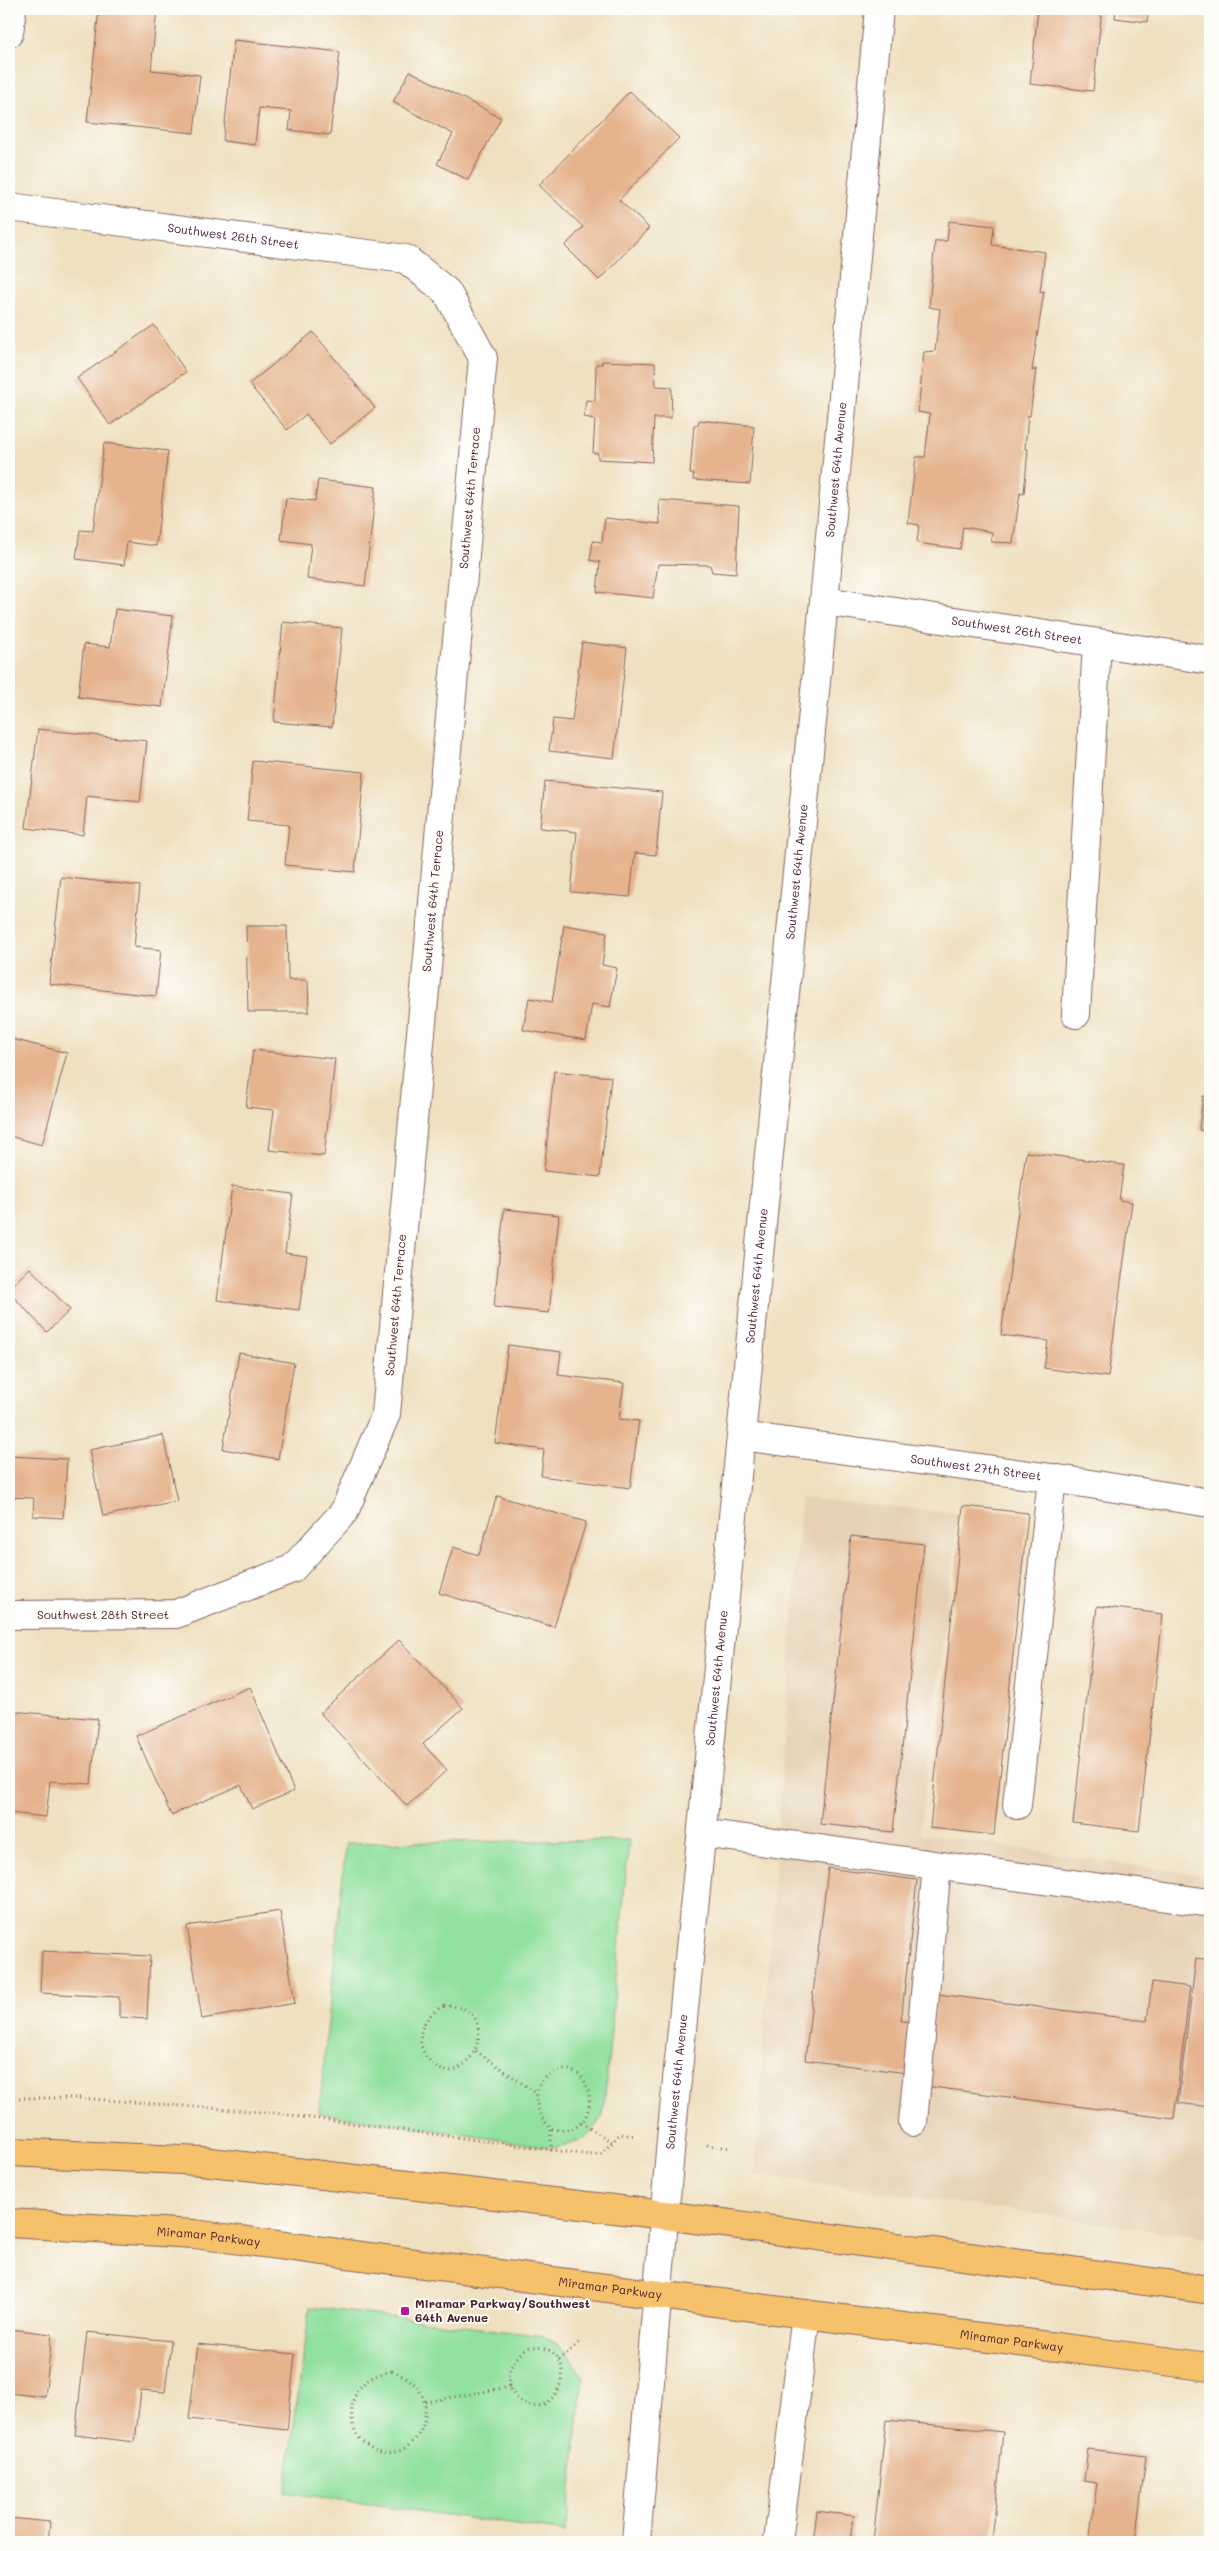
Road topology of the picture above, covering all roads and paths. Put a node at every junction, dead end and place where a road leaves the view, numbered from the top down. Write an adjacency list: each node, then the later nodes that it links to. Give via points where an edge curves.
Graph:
1 (12, 9): 3 (street)
2 (879, 9): 6 (street, Southwest 64th Avenue)
3 (9, 34)
4 (9, 207): 5 (street, Southwest 26th Street, via 406,259)
5 (448, 292): 13 (street, Southwest 64th Terrace, via 483,358 386,1414)
6 (824, 601): 7 (street, Southwest 26th Street); 10 (street, Southwest 64th Avenue)
7 (1097, 643): 8 (street, Southwest 26th Street); 9 (street)
8 (1210, 660)
9 (1076, 1014)
10 (742, 1436): 11 (street, Southwest 27th Street); 16 (street, Southwest 64th Avenue)
11 (1052, 1478): 12 (street, Southwest 27th Street); 15 (street)
12 (1210, 1503)
13 (344, 1512): 14 (street, Southwest 28th Street, via 292,1569 176,1614)
14 (9, 1615)
15 (1017, 1805)
16 (702, 1833): 17 (street); 25 (street, Southwest 64th Avenue)
17 (937, 1866): 18 (street); 22 (street)
18 (1210, 1903)
19 (476, 2051): 19 (path, via 478,2028 465,2009 444,2006 434,2010 426,2019 422,2030 423,2047 430,2062 450,2070 461,2067); 20 (path)
20 (536, 2093): 23 (path, via 550,2074 572,2071 588,2088 588,2112); 24 (path, via 536,2107 541,2120)
21 (9, 2098): 28 (path, via 80,2098 274,2113)
22 (913, 2122)
23 (582, 2123): 24 (path, via 567,2130); 26 (path)
24 (551, 2128): 28 (path)
25 (671, 2140): 26 (path, via 620,2134); 27 (path); 30 (street, Southwest 64th Avenue)
26 (612, 2142): 28 (path, via 601,2154)
27 (731, 2148)
28 (550, 2151)
29 (9, 2152): 30 (main road, via 202,2161)
30 (665, 2215): 32 (main road); 33 (street, Southwest 64th Avenue)
31 (9, 2223): 33 (main road, Miramar Parkway, via 194,2234)
32 (1210, 2290)
33 (657, 2293): 34 (main road, Miramar Parkway); 40 (street, Southwest 64th Avenue)
34 (806, 2314): 37 (main road, Miramar Parkway); 41 (street)
35 (580, 2342): 36 (path)
36 (559, 2360): 38 (path, via 551,2351 529,2347 512,2363 508,2375); 38 (path, via 562,2383 548,2403 526,2404)
37 (1210, 2367)
38 (510, 2387): 39 (path)
39 (425, 2402): 39 (path, via 418,2386 407,2376 392,2371 376,2374 363,2383 354,2397 352,2414 355,2430 364,2444 378,2451 393,2453 408,2447 419,2435 425,2419)
40 (636, 2542)
41 (778, 2542)

